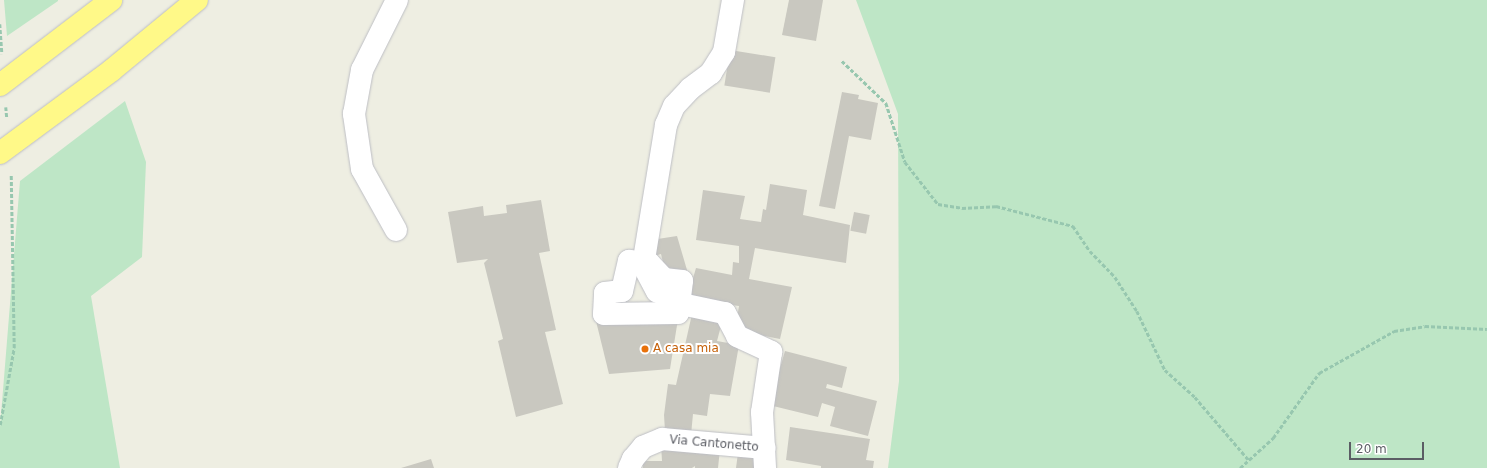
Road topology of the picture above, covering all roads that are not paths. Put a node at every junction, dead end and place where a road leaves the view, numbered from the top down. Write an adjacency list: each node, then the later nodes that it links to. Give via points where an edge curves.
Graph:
1 (111, 0): 5 (highway)
2 (197, 0): 6 (highway)
3 (397, 0): 7 (street, via 362,70 354,114 362,169)
4 (733, 0): 8 (street, via 724,52 711,74 690,89 674,106 666,124)
5 (2, 89)
6 (5, 158)
7 (396, 230)
8 (643, 262): 9 (street, via 642,266 657,290); 9 (street, via 629,260 622,291 606,293 604,314 678,313)
9 (683, 304): 10 (street, via 725,313 737,336 771,352 762,412)
10 (765, 458): 11 (street, Via Cantonetto, via 662,439 644,447)
11 (629, 468)

